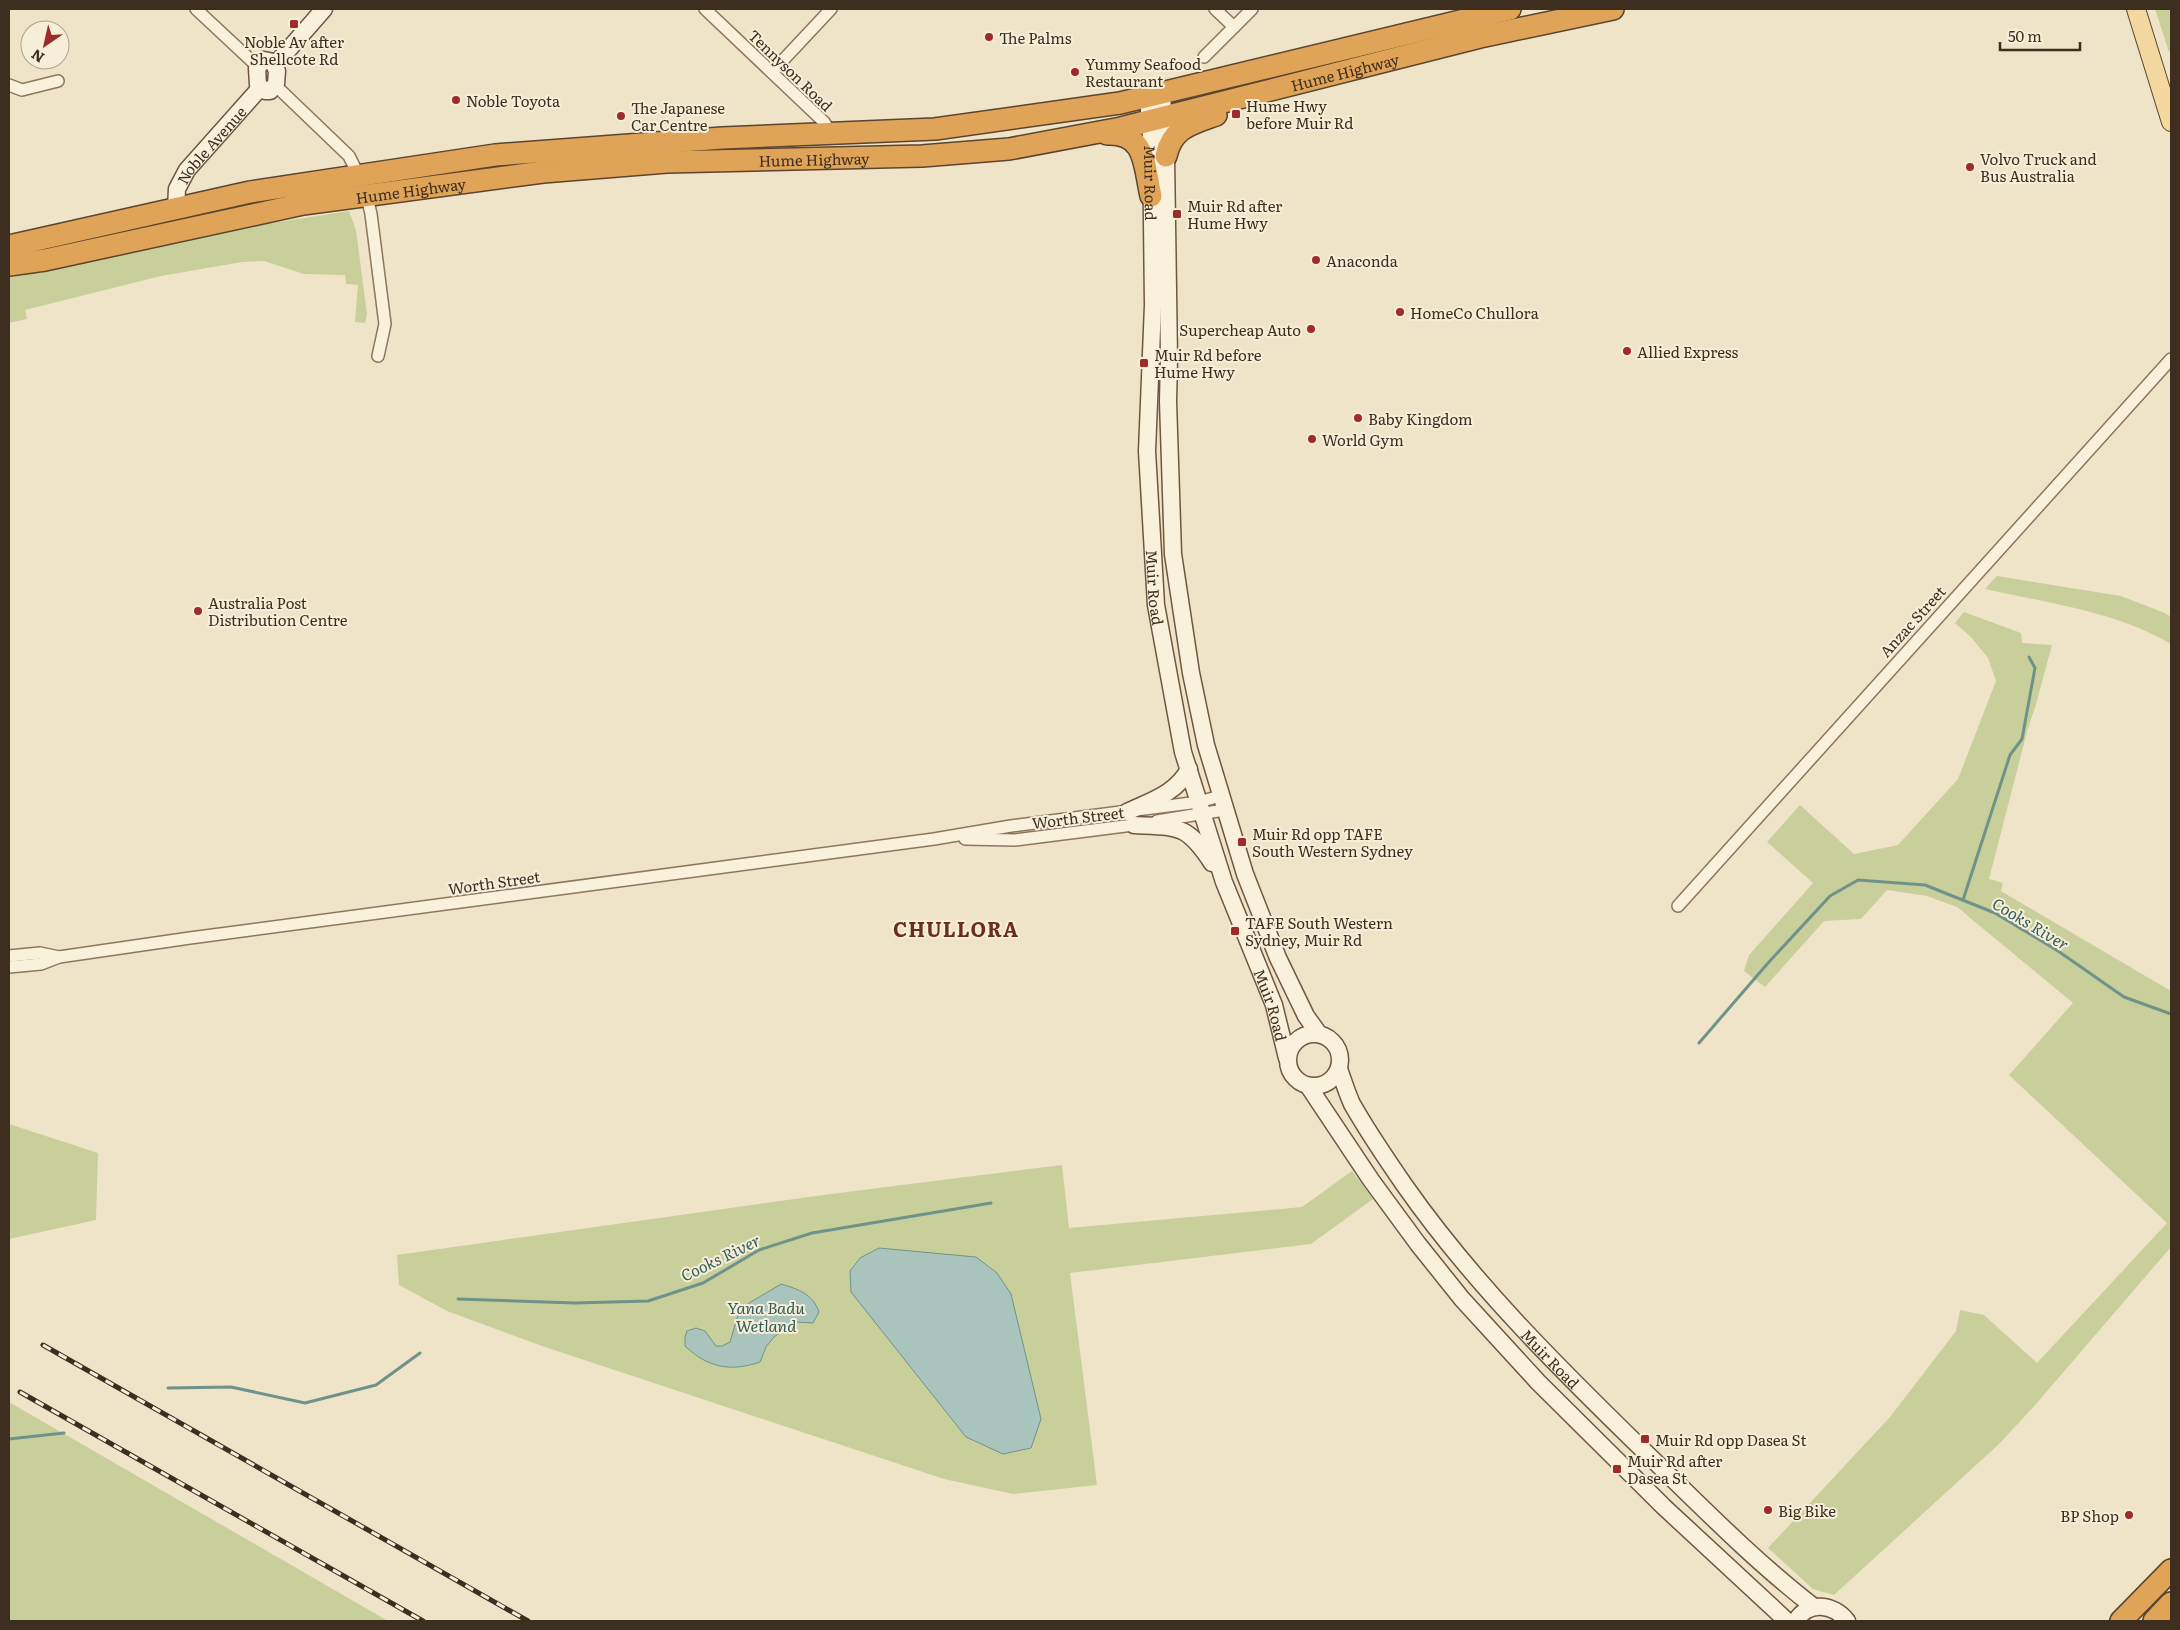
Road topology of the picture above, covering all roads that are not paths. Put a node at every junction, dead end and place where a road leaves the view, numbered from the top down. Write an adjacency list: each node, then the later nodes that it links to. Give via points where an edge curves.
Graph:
1 (196, 9): 13 (street)
2 (324, 9): 12 (street)
3 (705, 9): 14 (street, Tennyson Road)
4 (831, 9): 14 (street)
5 (1215, 9): 10 (street)
6 (1252, 9): 10 (street)
7 (1510, 9): 19 (highway, Hume Highway)
8 (1612, 9): 17 (highway, Hume Highway, via 1480,37)
9 (2136, 9): 21 (main road)
10 (1234, 28): 11 (street)
11 (1204, 57)
12 (275, 65): 13 (street, via 264,60); 18 (street, via 277,78)
13 (258, 66): 18 (street, via 257,80)
14 (772, 72): 22 (street, Tennyson Road, via 824,122)
15 (58, 81): 16 (street, via 22,90)
16 (9, 84)
17 (1290, 84): 20 (highway, Hume Highway); 24 (highway, via 1183,129 1172,137)
18 (268, 87): 25 (street, via 349,156); 27 (street, Noble Avenue, via 187,170 177,189)
19 (1155, 96): 20 (street, Muir Road); 22 (highway, Hume Highway, via 935,129)
20 (1157, 119): 23 (highway, Hume Highway); 24 (street, Muir Road); 26 (street, Muir Road)
21 (2171, 122)
22 (832, 134): 25 (highway, Hume Highway, via 722,138 495,155)
23 (1082, 136): 25 (highway, Hume Highway, via 1009,149 922,156 667,162); 26 (highway, via 1114,134 1135,141 1142,152)
24 (1166, 156): 33 (street, Muir Road, via 1168,401 1174,554 1191,673)
25 (363, 185): 27 (highway, Hume Highway, via 250,192); 29 (highway, Hume Highway, via 303,204); 30 (street, via 372,214 385,324)
26 (1151, 196): 32 (street, Muir Road, via 1153,305 1146,451 1152,554 1165,663)
27 (176, 208): 28 (highway, Hume Highway)
28 (9, 246)
29 (9, 265)
30 (378, 356)
31 (2171, 358): 37 (street, Anzac Street)
32 (1188, 769): 34 (street, Muir Road); 35 (street, via 1172,790)
33 (1222, 803): 34 (street, Worth Street); 41 (street, Muir Road, via 1265,928 1290,985)
34 (1201, 808): 35 (street, Worth Street); 36 (street, Muir Road)
35 (1130, 818): 36 (street, via 1188,833 1198,842); 39 (street, Worth Street, via 1015,840 934,839)
36 (1224, 882): 42 (street, Muir Road, via 1274,1005)
37 (1678, 906)
38 (9, 956): 39 (street, Worth Street, via 40,953)
39 (59, 957): 40 (street, Worth Street, via 41,964)
40 (9, 967)
41 (1318, 1034): 42 (street, via 1301,1036 1289,1049); 43 (street, via 1337,1048)
42 (1287, 1058): 44 (street, via 1291,1074)
43 (1339, 1069): 44 (street, via 1324,1085); 47 (street, Muir Road, via 1352,1102 1388,1161 1435,1228 1473,1274 1577,1386 1714,1519)
44 (1309, 1086): 48 (street, Muir Road, via 1371,1180 1462,1299 1538,1382)
45 (2171, 1570): 51 (highway)
46 (2171, 1603): 52 (highway)
47 (1810, 1604): 49 (street); 50 (street, via 1836,1610)
48 (1782, 1618)
49 (1796, 1621)
50 (1847, 1621)
51 (2121, 1621)
52 (2154, 1621)

